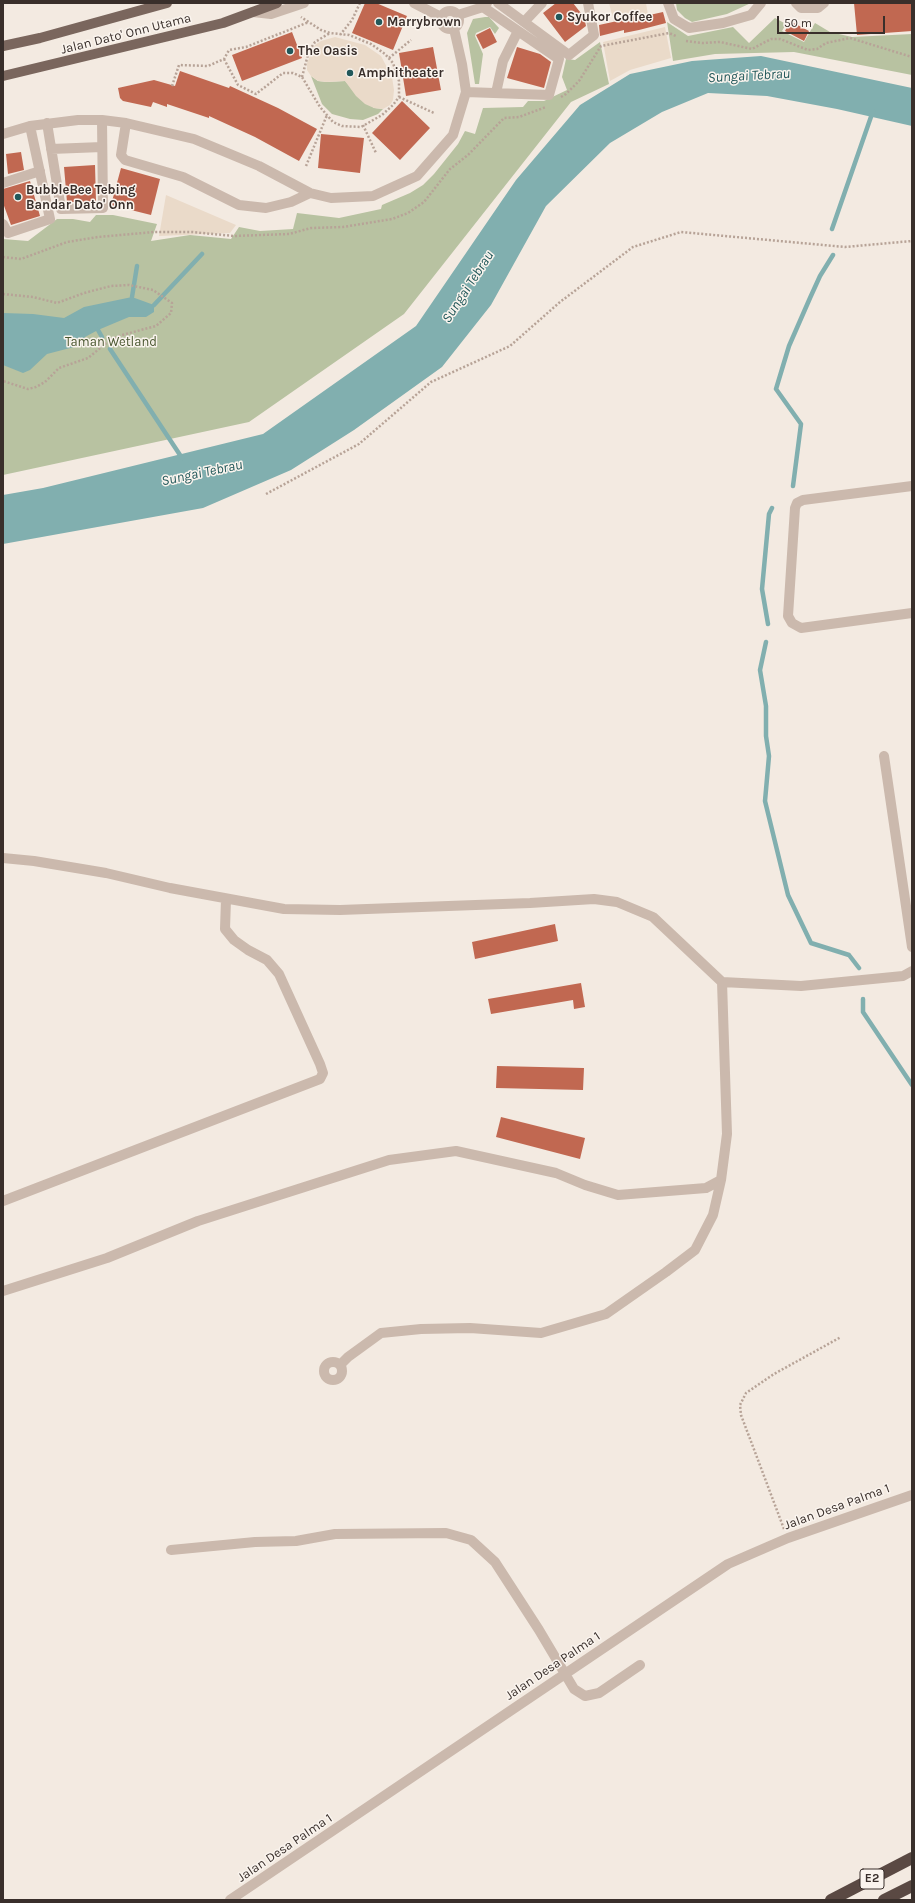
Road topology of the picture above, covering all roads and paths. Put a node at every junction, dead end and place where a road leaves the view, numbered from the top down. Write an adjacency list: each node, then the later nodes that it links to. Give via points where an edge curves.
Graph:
1 (167, 3): 25 (main road, Jalan Dato' Onn Utama)
2 (277, 3): 14 (main road, Jalan Dato' Onn Utama)
3 (304, 3): 14 (street, via 271,14)
4 (360, 3): 23 (path, via 352,20)
5 (414, 3): 17 (street)
6 (498, 3): 19 (street)
7 (542, 3): 19 (street)
8 (588, 3): 19 (street, via 594,35 569,55)
9 (668, 3): 10 (street, via 674,19 689,28 723,23 751,15)
10 (761, 3)
11 (796, 3): 12 (street, via 801,8 818,8)
12 (824, 3)
13 (485, 5): 16 (street); 21 (street)
14 (253, 12): 30 (main road, Jalan Dato' Onn Utama, via 223,23)
15 (298, 14): 18 (path)
16 (458, 15): 17 (street, via 451,10 445,12); 20 (street, via 459,24)
17 (442, 17): 20 (street, via 445,28)
18 (309, 22): 22 (path); 29 (path, via 246,47 229,50)
19 (524, 22)
20 (454, 29): 33 (street)
21 (518, 31): 34 (street, via 503,61); 34 (street, via 559,59 548,95)
22 (330, 34): 23 (path); 31 (path, via 314,42)
23 (340, 34): 28 (path, via 371,44)
24 (410, 40): 28 (path)
25 (3, 46)
26 (601, 46): 27 (path, via 669,32 689,42 720,42 752,49 771,39 780,39 808,50 850,38)
27 (912, 57)
28 (389, 58): 35 (path, via 399,81)
29 (224, 59): 31 (path, via 238,85 256,94 283,73 293,73); 32 (path, via 208,66 179,65)
30 (3, 76)
31 (302, 77): 37 (path)
32 (172, 86)
33 (466, 92): 34 (street); 50 (street, via 453,135 417,176 373,196 331,198)
34 (496, 93)
35 (399, 97): 36 (path); 41 (path, via 382,115)
36 (434, 113)
37 (327, 115): 41 (path, via 333,122 342,126); 47 (path)
38 (102, 120): 39 (street); 40 (street); 44 (street)
39 (47, 123): 42 (street); 45 (street)
40 (126, 123): 50 (street, via 194,139 259,166); 50 (street, via 121,155 125,160 183,177 239,204 266,208 291,202)
41 (363, 125): 46 (path)
42 (30, 126): 43 (street); 48 (street)
43 (3, 134)
44 (102, 147): 45 (street); 45 (street, via 103,208 61,209)
45 (51, 149)
46 (376, 153)
47 (306, 166)
48 (40, 171): 49 (street); 51 (street, via 50,219 8,233)
49 (3, 183)
50 (310, 193)
51 (3, 224)
52 (234, 236): 54 (path, via 154,232 67,242 21,258)
53 (912, 241): 58 (path, via 845,247 681,232 633,247 560,302 510,346 431,382 359,444)
54 (3, 257)
55 (3, 294): 56 (path, via 34,297 57,303 111,286 129,285 159,292 172,303 171,313 156,326 110,340 88,358 59,368 36,387 28,389)
56 (3, 380)
57 (912, 486): 59 (street, via 802,500 798,503 795,508 788,616 792,623 801,628)
58 (266, 494)
59 (912, 613)
60 (884, 756): 63 (street)
61 (3, 858): 62 (street, via 106,873)
62 (226, 899): 65 (street, via 284,909 340,910 594,899 617,902 653,917); 67 (street, via 224,929 234,940 267,960 279,974 320,1064 323,1073 320,1079)
63 (912, 946)
64 (912, 972): 65 (street, via 903,976 801,986)
65 (722, 982): 66 (street, via 727,1134)
66 (721, 1180): 68 (street, via 706,1188 618,1195 556,1173 456,1151 389,1160 198,1221 107,1258); 70 (street, via 713,1215 695,1250 606,1314 541,1333 470,1328 381,1333 348,1356)
67 (3, 1201)
68 (3, 1291)
69 (841, 1337): 72 (path, via 774,1374 746,1393 740,1404 741,1415)
70 (340, 1365)
71 (912, 1495): 72 (street, Jalan Desa Palma 1)
72 (788, 1538): 75 (street, Jalan Desa Palma 1, via 728,1564)
73 (171, 1550): 75 (street, via 296,1541 335,1534 446,1533 471,1540 494,1562)
74 (640, 1665): 75 (street, via 599,1693 586,1696 574,1690)
75 (565, 1674): 78 (street, Jalan Desa Palma 1)
76 (912, 1858): 79 (highway, E2)
77 (912, 1886): 80 (highway, E2)
78 (230, 1900)
79 (831, 1900)
80 (884, 1900)

